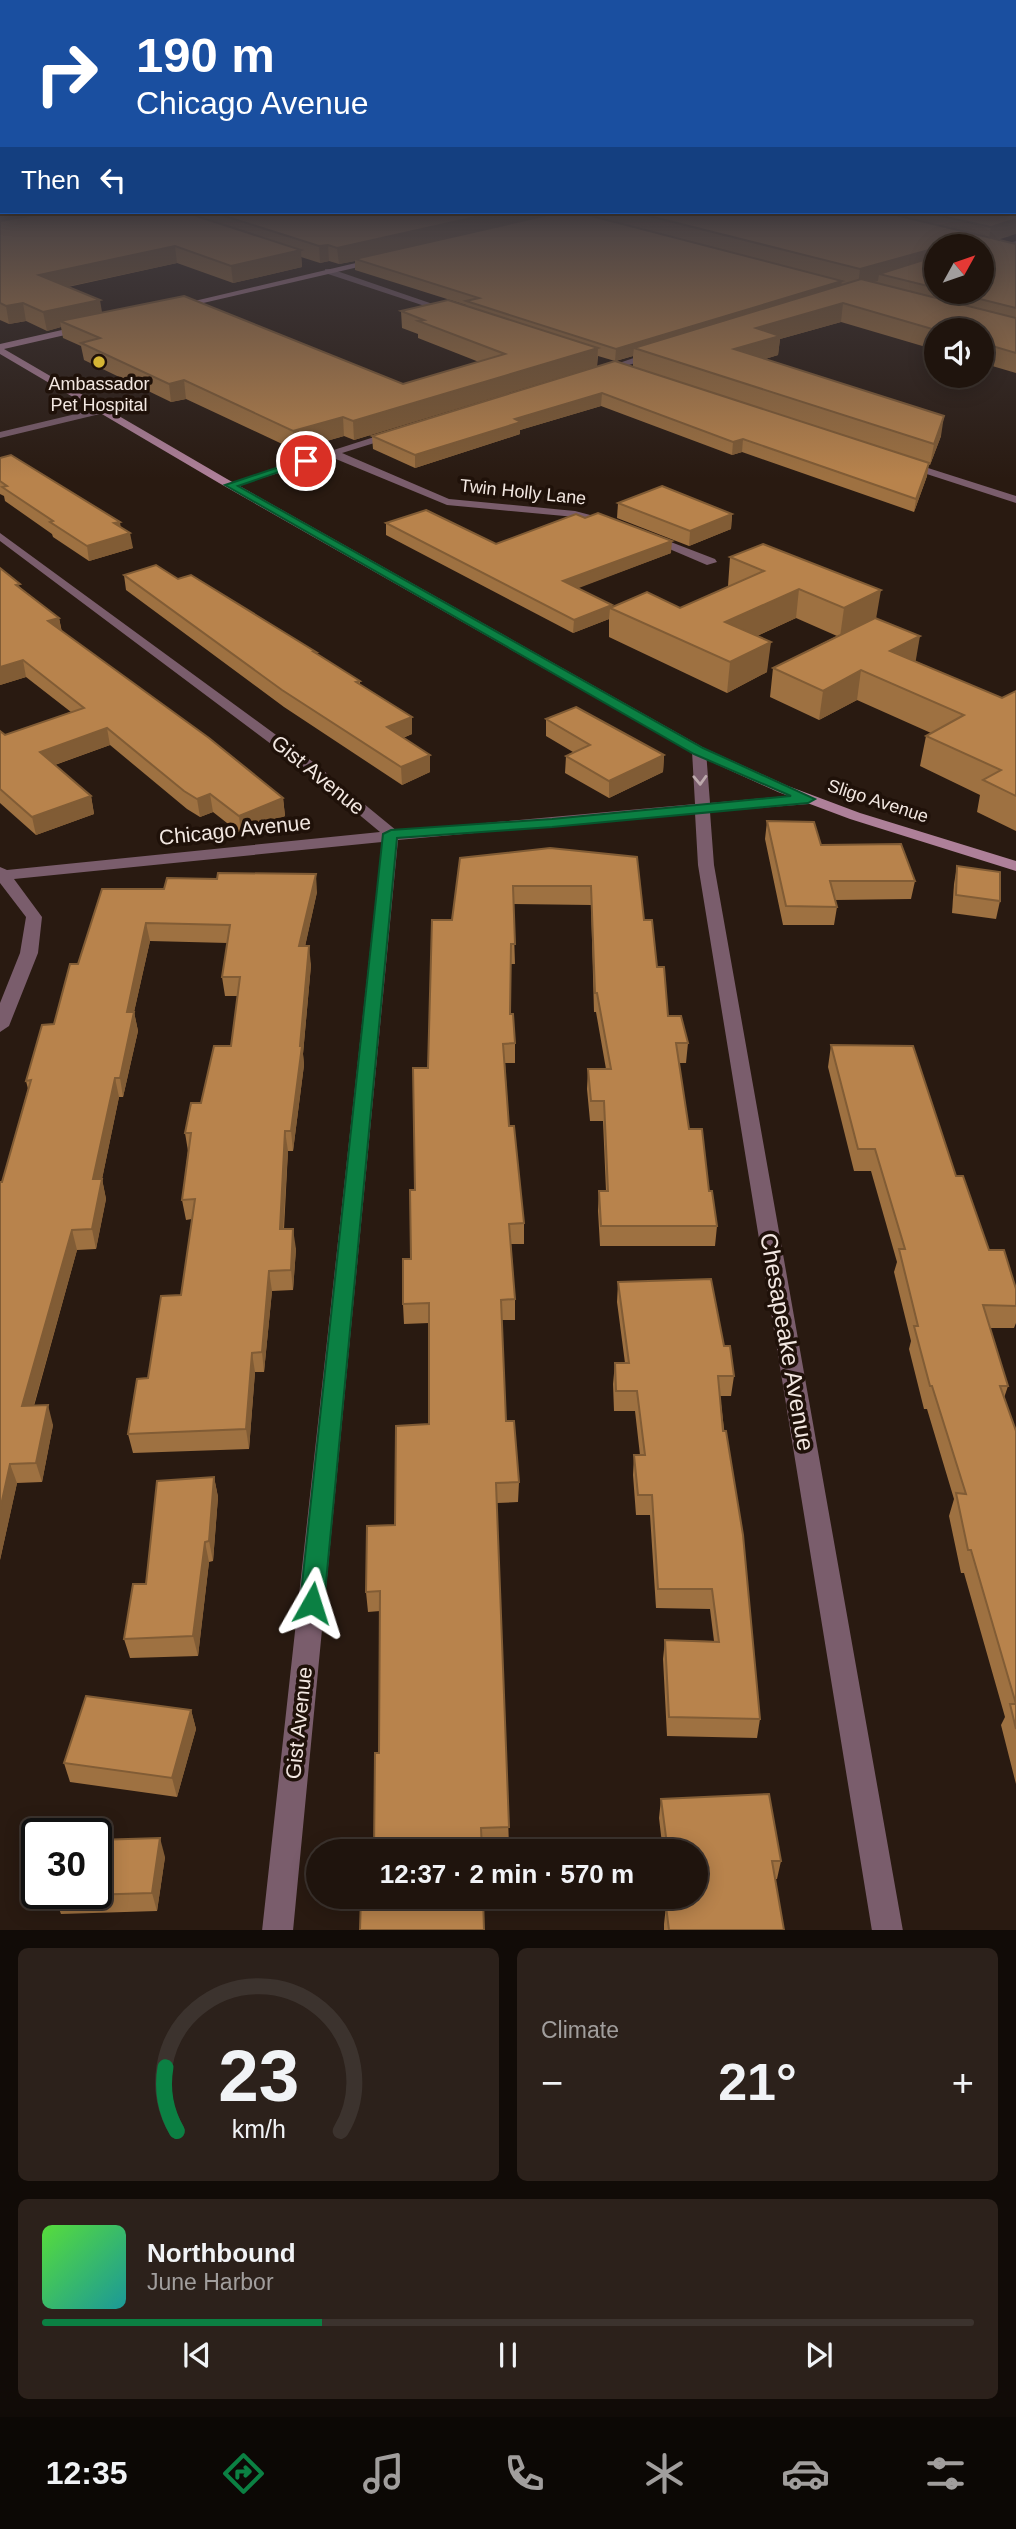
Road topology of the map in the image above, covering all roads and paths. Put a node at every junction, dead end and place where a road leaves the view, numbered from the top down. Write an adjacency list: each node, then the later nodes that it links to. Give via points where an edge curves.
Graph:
1 (210, 298): 3 (street)
2 (409, 298): 4 (street)
3 (158, 310)
4 (466, 317)
5 (95, 325): 6 (street)
6 (0, 349): 12 (street, Sligo Avenue)
7 (664, 351): 9 (street)
8 (593, 359): 9 (street)
9 (614, 366): 10 (street); 11 (street)
10 (593, 373)
11 (636, 374)
12 (101, 411): 14 (street); 17 (street, Sligo Avenue)
13 (410, 429): 15 (street)
14 (0, 435)
15 (332, 453): 17 (street); 19 (street, Twin Holly Lane, via 447,502 575,514)
16 (898, 461): 18 (street)
17 (229, 485): 23 (street, Sligo Avenue)
18 (1016, 500)
19 (625, 527)
20 (637, 532): 22 (street)
21 (0, 536): 26 (street, Gist Avenue, via 308,765)
22 (711, 562)
23 (699, 751): 24 (street, Sligo Avenue); 25 (street, Chesapeake Avenue, one-way to 25)
24 (808, 799): 25 (street, Chicago Avenue); 27 (street, Sligo Avenue)
25 (701, 808): 26 (street, Chicago Avenue); 31 (street, Chesapeake Avenue, via 711,892)
26 (391, 834): 28 (street, Chicago Avenue); 30 (street, Gist Avenue)
27 (1016, 866)
28 (1, 875): 29 (street, via 34,917 29,953)
29 (0, 1026)
30 (277, 1930)
31 (888, 1930)

